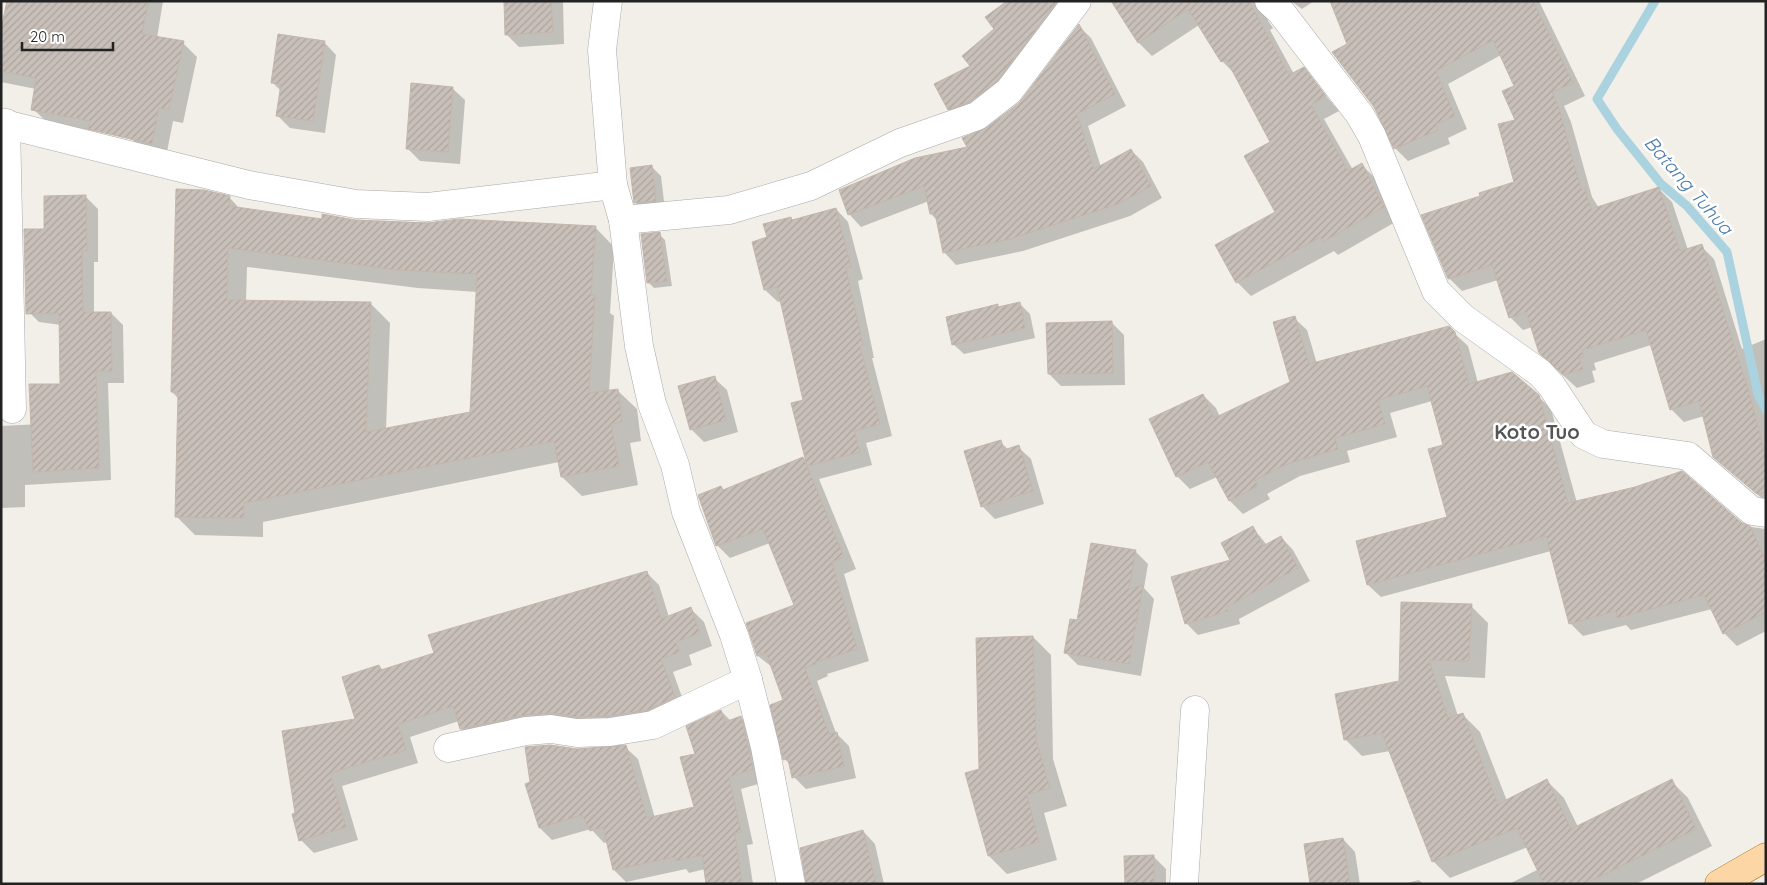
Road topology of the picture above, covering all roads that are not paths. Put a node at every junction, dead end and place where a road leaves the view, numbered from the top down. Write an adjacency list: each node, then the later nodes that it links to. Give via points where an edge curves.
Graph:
1 (608, 1): 5 (street, via 602,50)
2 (1077, 1): 6 (street, via 1009,91 977,116 900,144 811,186 729,210)
3 (1269, 1): 8 (street, via 1281,12 1360,115 1372,136 1436,291 1463,318 1540,373 1584,435 1603,444 1688,456 1752,511)
4 (3, 123): 5 (street, via 249,185 356,204 428,208); 7 (street)
5 (613, 185): 6 (street)
6 (623, 220): 9 (street, via 639,346 652,404 675,466 686,512)
7 (12, 409)
8 (1766, 513)
9 (748, 680): 11 (street, via 653,725 610,732 526,731); 13 (street, via 765,748)
10 (1195, 710): 14 (street)
11 (448, 748)
12 (1766, 857): 15 (main road)
13 (791, 884)
14 (1184, 884)
15 (1719, 884)

